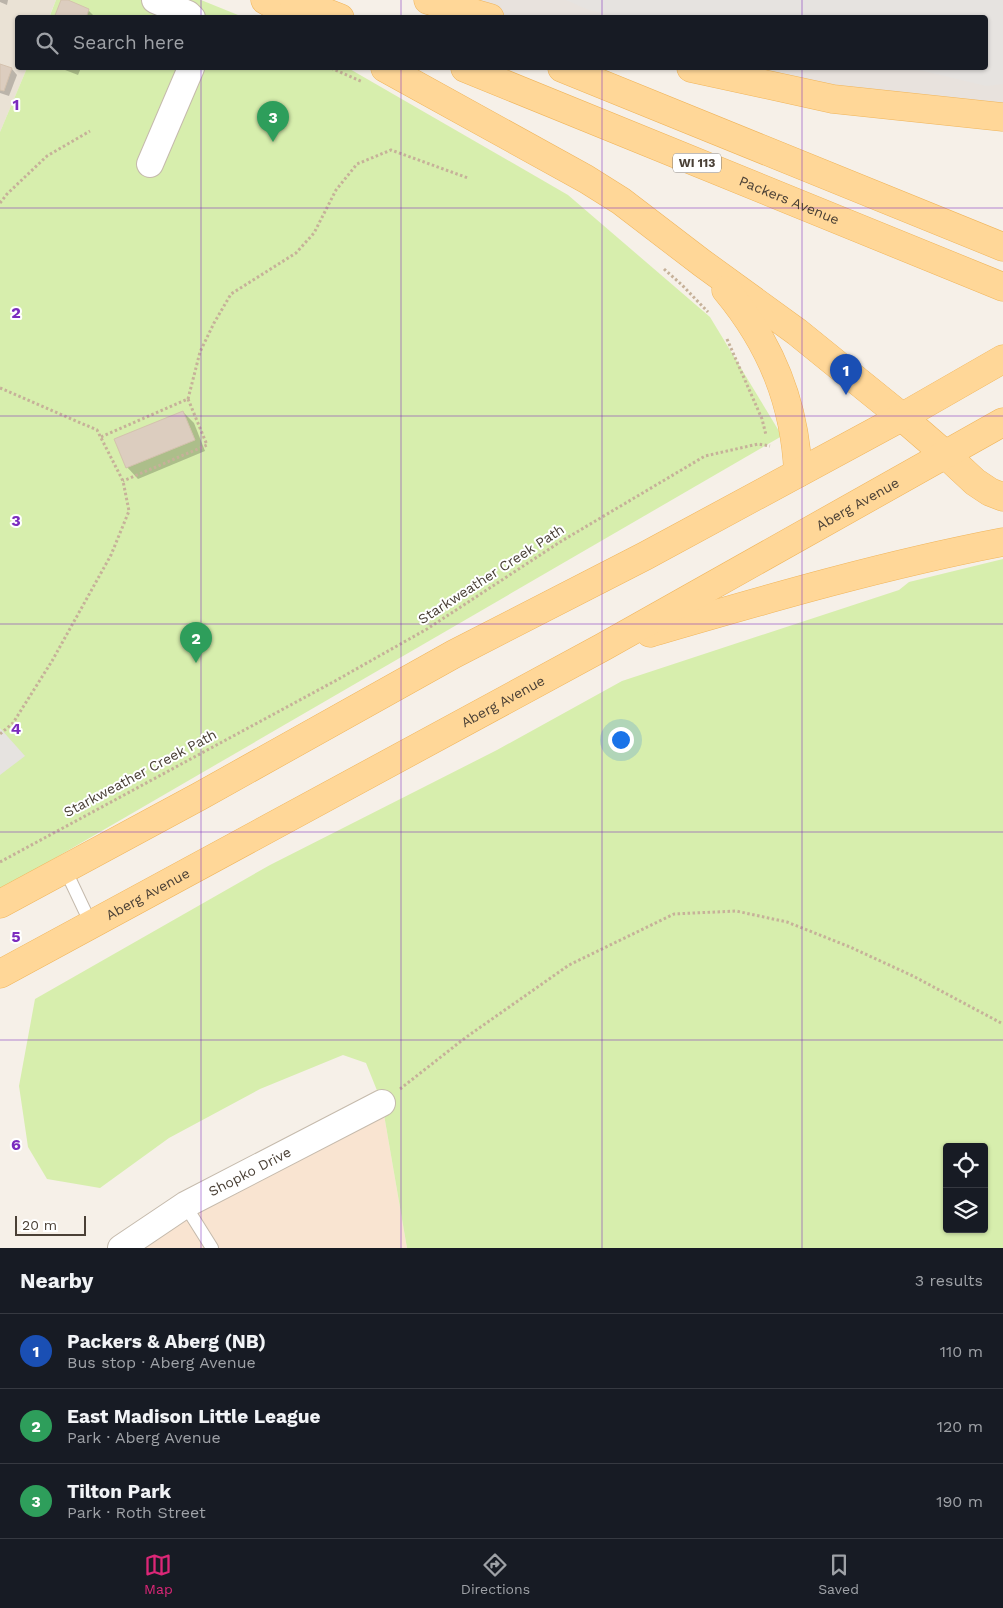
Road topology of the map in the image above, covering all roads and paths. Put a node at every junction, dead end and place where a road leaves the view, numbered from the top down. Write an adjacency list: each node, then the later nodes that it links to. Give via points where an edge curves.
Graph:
1 (155, 0): 6 (street)
2 (265, 0): 7 (main road)
3 (294, 0): 8 (main road)
4 (408, 0): 9 (main road)
5 (428, 0): 10 (main road)
6 (186, 15)
7 (291, 15)
8 (332, 15)
9 (440, 15)
10 (480, 15)
11 (190, 70): 19 (street)
12 (341, 70): 16 (path)
13 (470, 70): 25 (main road, Packers Avenue / WI 113)
14 (567, 70): 22 (main road, WI 113)
15 (700, 70): 17 (main road, via 833,99)
16 (378, 77): 23 (main road, via 597,185)
17 (1003, 116)
18 (90, 131): 21 (path, via 47,156)
19 (150, 164)
20 (468, 178): 30 (path, via 391,150 357,164 336,190 314,233 296,253 231,294 200,352)
21 (0, 203)
22 (1003, 247)
23 (702, 263): 31 (main road, via 773,314); 34 (main road, via 744,313 765,346 788,404)
24 (662, 267): 26 (path)
25 (1003, 287)
26 (709, 313)
27 (726, 335): 35 (path, via 762,419)
28 (1003, 360): 31 (main road)
29 (0, 388): 33 (path, via 97,430)
30 (188, 399): 33 (path); 38 (path, via 207,445)
31 (902, 417): 36 (main road); 37 (main road)
32 (1003, 422): 36 (main road, Aberg Avenue)
33 (101, 437): 38 (path)
34 (797, 442): 35 (path, Starkweather Creek Path, via 779,448); 37 (main road)
35 (768, 445): 43 (path, Starkweather Creek Path, via 758,444 705,456 560,542 419,634)
36 (946, 455): 39 (main road, via 982,488); 41 (main road, Aberg Avenue)
37 (798, 473): 44 (main road, via 454,654)
38 (124, 481): 42 (path, via 128,511 111,555 52,661 13,723)
39 (1003, 497)
40 (1003, 542): 41 (main road, via 936,555 780,595)
41 (603, 647): 46 (main road, Aberg Avenue)
42 (0, 734)
43 (0, 862)
44 (65, 869): 45 (main road); 46 (lane)
45 (0, 904)
46 (91, 924): 47 (main road, Aberg Avenue)
47 (0, 974)
48 (1003, 1024): 49 (path, via 913,976 787,922 736,911 674,914 569,965 465,1038)
49 (382, 1103): 50 (street, Shopko Drive)
50 (185, 1205): 51 (street, Shopko Drive); 52 (lane)
51 (121, 1248)
52 (212, 1248)

